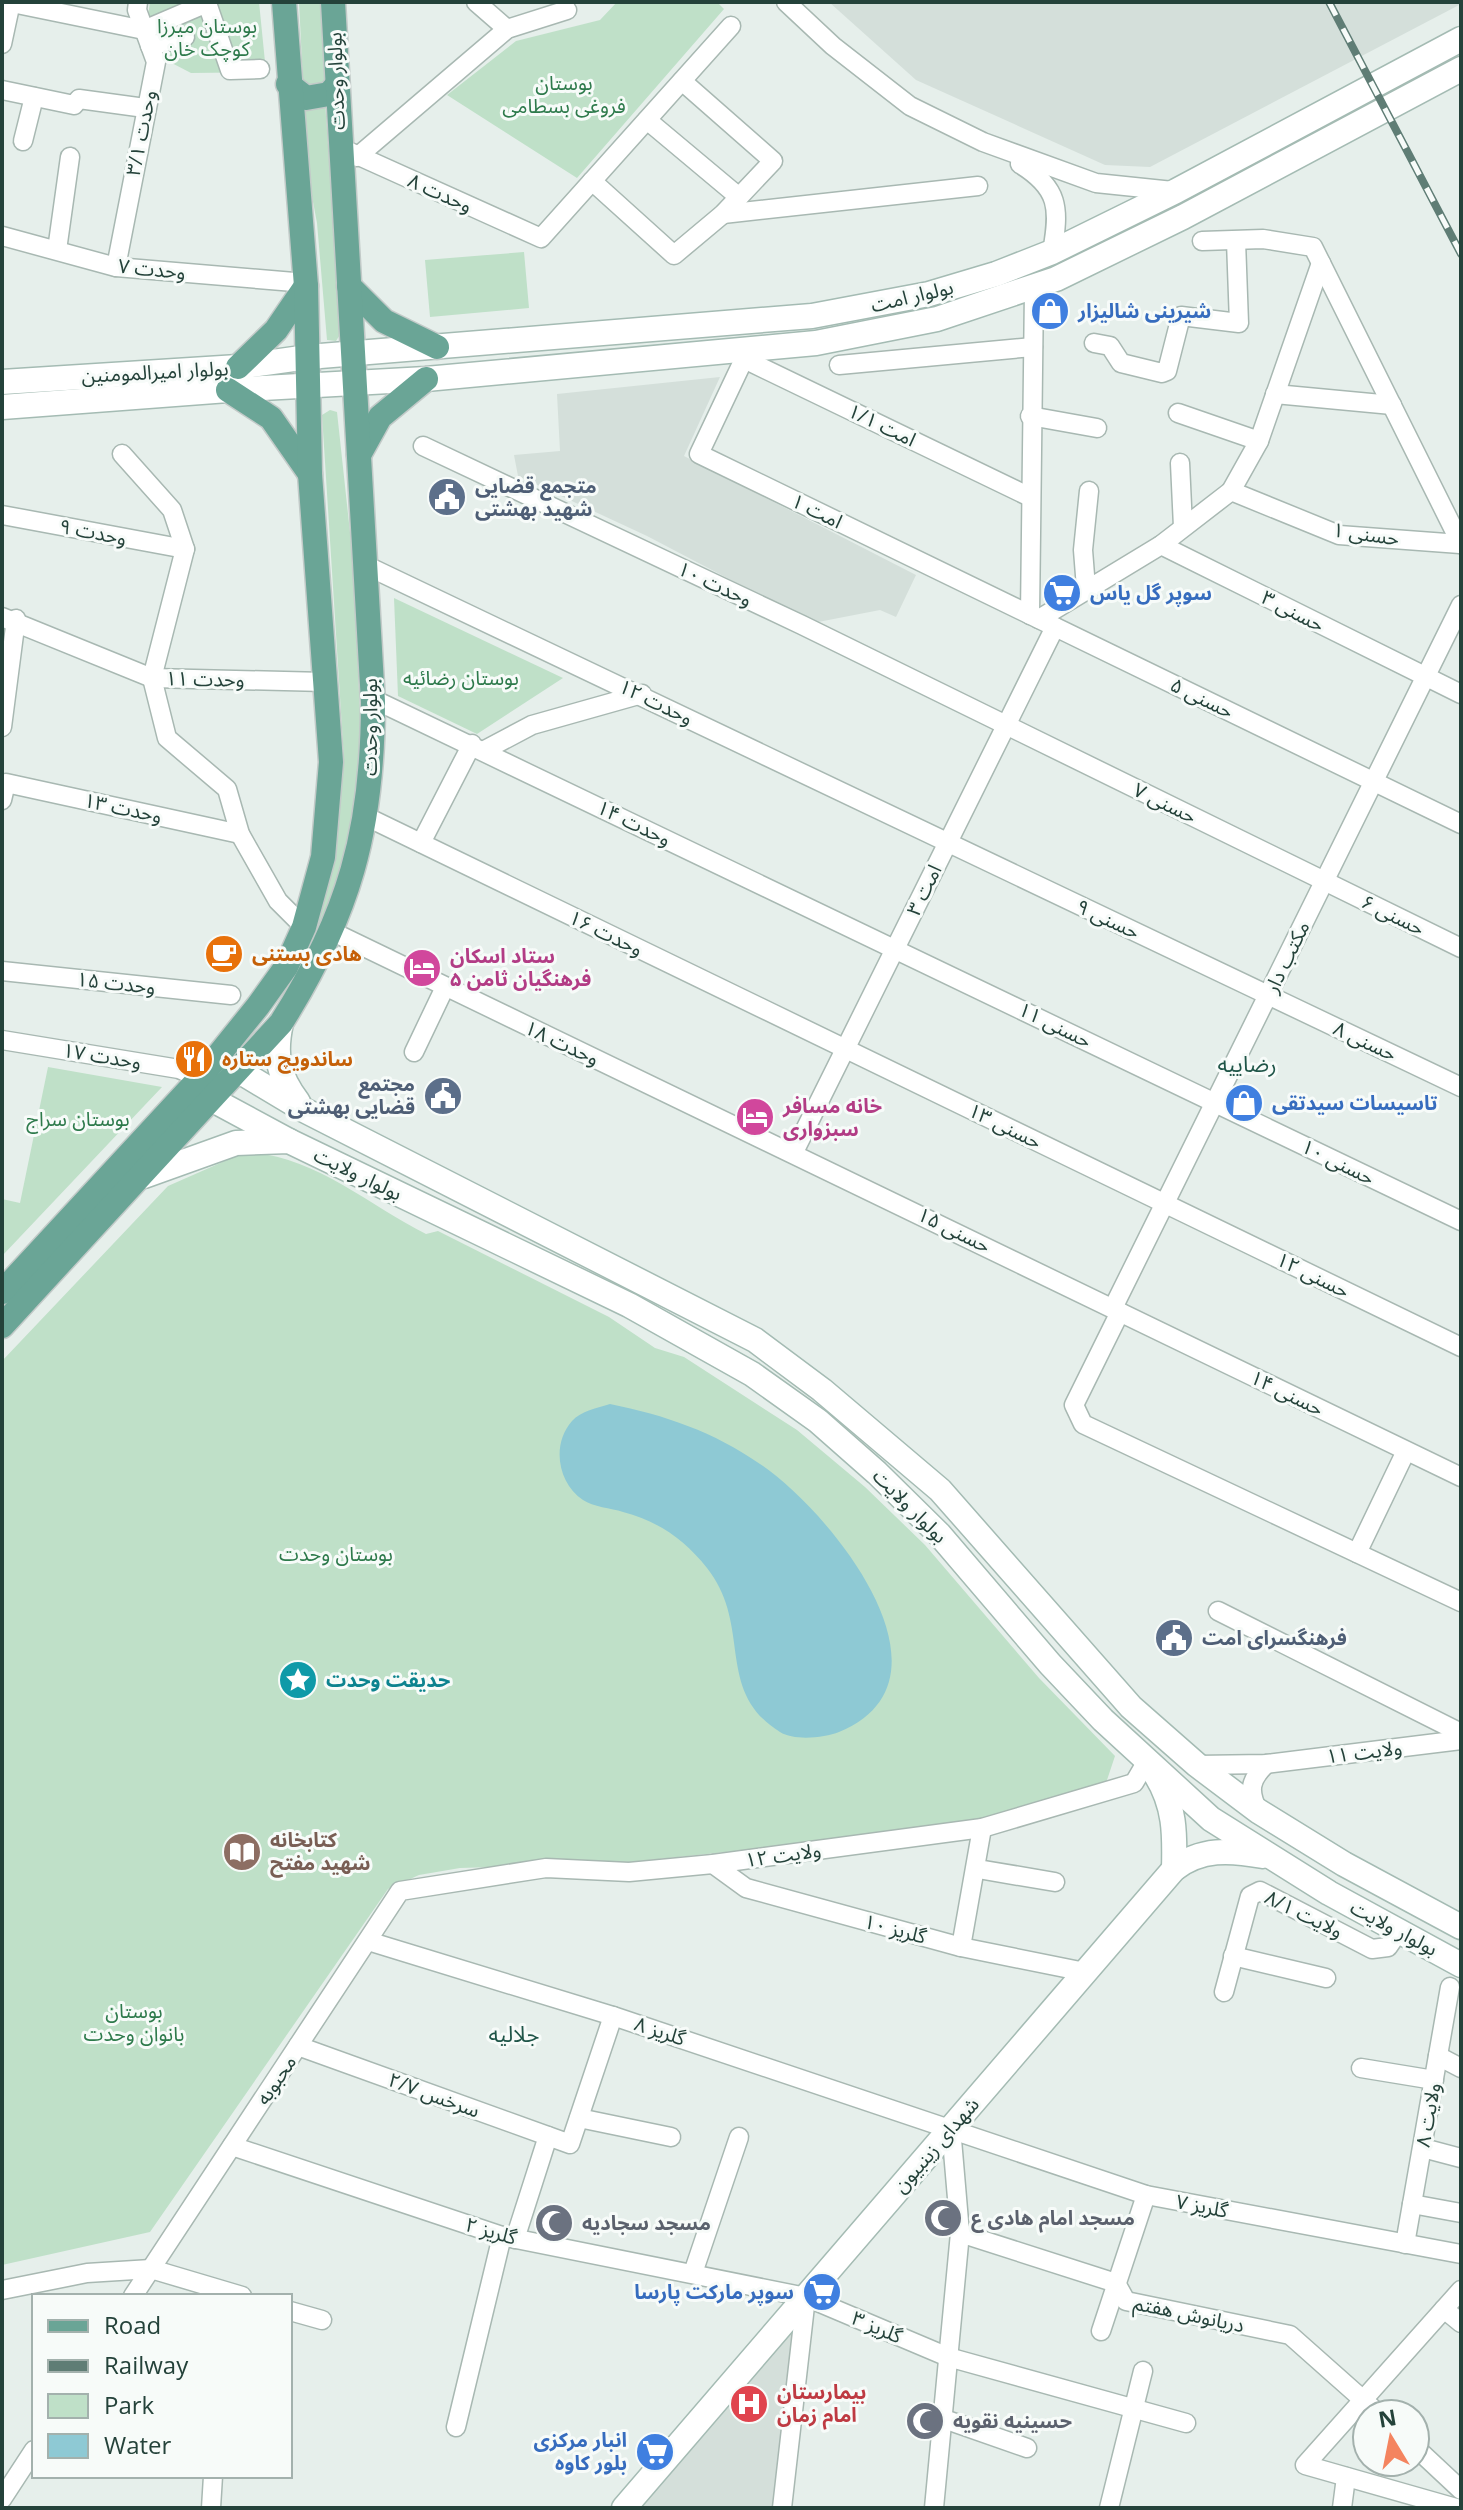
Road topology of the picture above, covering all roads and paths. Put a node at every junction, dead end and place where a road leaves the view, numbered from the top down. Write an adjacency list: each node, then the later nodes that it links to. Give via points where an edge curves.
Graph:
1 (12, 2): 10 (street); 12 (street)
2 (138, 2): 12 (street, وحدت ۳/۱)
3 (284, 2): 17 (main road, بولوار وحدت)
4 (333, 2): 18 (main road, بولوار وحدت)
5 (476, 2): 9 (street)
6 (786, 2): 24 (street, via 910,106)
7 (567, 10): 9 (street)
8 (731, 26): 16 (street)
9 (507, 29): 25 (street)
10 (3, 33)
11 (185, 37): 12 (street)
12 (147, 38): 14 (street, via 207,3 230,70); 21 (street, وحدت ۳/۱, via 156,62)
13 (1461, 39): 29 (main road, بولوار امت)
14 (260, 69)
15 (1461, 69): 41 (main road, بولوار امت, via 1183,217)
16 (682, 81): 22 (street); 30 (street, via 773,161)
17 (288, 84): 18 (main road, via 306,98 329,94); 39 (main road, بولوار وحدت)
18 (337, 85): 25 (main road, بولوار وحدت)
19 (2, 90): 20 (street)
20 (34, 97): 21 (street, via 74,105 79,99); 23 (street)
21 (145, 108): 38 (street, وحدت ۳/۱)
22 (647, 120): 27 (street); 30 (street)
23 (23, 141)
24 (983, 142): 29 (street, via 1096,183); 36 (street, via 1045,179 1058,223)
25 (348, 152): 27 (street, وحدت ۸, via 541,238); 40 (main road, بولوار وحدت)
26 (70, 157): 35 (street)
27 (592, 181): 31 (street, via 674,255)
28 (978, 186): 31 (street)
29 (1176, 191): 36 (main road, بولوار امت)
30 (739, 197): 31 (street)
31 (723, 214)
32 (2, 236): 35 (street, وحدت ۷)
33 (1202, 241): 34 (street)
34 (1236, 241): 37 (street, via 1307,243); 42 (street, via 1239,323 1181,316 1167,371 1162,373 1121,363 1110,346)
35 (57, 250): 38 (street, وحدت ۷)
36 (1052, 252): 43 (main road, بولوار امت, via 929,294 812,316)
37 (1321, 263): 55 (street); 56 (street)
38 (116, 267): 39 (street, وحدت ۷)
39 (306, 284): 47 (main road, بولوار وحدت); 49 (main road, via 276,330)
40 (349, 286): 43 (main road, via 384,321); 45 (main road, بولوار وحدت)
41 (1034, 289): 44 (street, امت ۳); 46 (main road, بولوار امت, via 891,329)
42 (1094, 343)
43 (437, 347): 45 (main road, بولوار امت)
44 (1033, 347): 48 (street); 59 (street, امت ۳)
45 (353, 354): 47 (main road, بولوار امت); 52 (main road, بولوار وحدت)
46 (743, 354): 50 (main road, بولوار امت); 69 (street, امت ۱/۱); 79 (street, امت ۱, via 699,454)
47 (308, 357): 49 (main road, بولوار امیرالمومنین); 53 (main road, بولوار وحدت)
48 (839, 365)
49 (238, 367): 51 (main road, بولوار امیرالمومنین)
50 (426, 379): 52 (main road, بولوار امت); 64 (main road, via 380,417)
51 (2, 382)
52 (354, 384): 53 (main road, بولوار امیرالمومنین); 64 (main road, بولوار وحدت)
53 (308, 387): 54 (main road, بولوار امیرالمومنین); 66 (main road, بولوار وحدت)
54 (228, 390): 57 (main road, بولوار امیرالمومنین); 66 (main road, via 271,418)
55 (1275, 394): 56 (street); 61 (street)
56 (1392, 405): 72 (street)
57 (2, 407)
58 (1178, 413): 61 (street)
59 (1030, 416): 60 (street); 69 (street, امت ۳)
60 (1097, 428)
61 (1259, 441): 68 (street)
62 (423, 446): 87 (street, وحدت ۱۰)
63 (122, 454): 74 (street, via 172,510)
64 (358, 457): 75 (main road, بولوار وحدت)
65 (1180, 463): 71 (street)
66 (310, 474): 82 (main road, بولوار وحدت)
67 (1089, 491): 76 (street, via 1083,550)
68 (1231, 491): 71 (street); 72 (street, حسنی ۱, via 1339,535)
69 (1030, 497): 79 (street, امت ۳)
70 (2, 515): 74 (street, وحدت ۹)
71 (1183, 527): 73 (street)
72 (1461, 544)
73 (1161, 545): 76 (street); 80 (street, حسنی ۳)
74 (185, 549): 81 (street)
75 (363, 564): 83 (street, وحدت ۱۲); 85 (main road, بولوار وحدت)
76 (1086, 588): 79 (street)
77 (1461, 605): 80 (street, مکتب دار)
78 (9, 618): 81 (street, وحدت ۱۱); 86 (street)
79 (1041, 620): 87 (street, امت ۳); 90 (street, حسنی ۵)
80 (1425, 677): 84 (street, حسنی ۳); 90 (street, مکتب دار)
81 (152, 678): 82 (street, وحدت ۱۱); 94 (street, via 167,738 227,789)
82 (325, 682): 98 (main road, بولوار وحدت, via 331,762 323,857)
83 (642, 694): 89 (street, via 532,725); 96 (street, وحدت ۱۲)
84 (1461, 694)
85 (373, 699): 89 (street, وحدت ۱۴); 92 (main road, بولوار وحدت)
86 (4, 704): 88 (street)
87 (1006, 725): 96 (street, امت ۳); 97 (street, حسنی ۷)
88 (2, 727)
89 (477, 748): 95 (street); 100 (street, وحدت ۱۴)
90 (1374, 781): 93 (street, حسنی ۵); 97 (street, مکتب دار)
91 (4, 792): 94 (street, وحدت ۱۳)
92 (367, 817): 95 (street, وحدت ۱۶); 99 (main road, بولوار وحدت, via 357,866)
93 (1461, 824)
94 (240, 834): 98 (street, via 278,901)
95 (421, 843): 108 (street, وحدت ۱۶)
96 (948, 843): 100 (street, امت ۳); 105 (street, حسنی ۹)
97 (1324, 882): 101 (street, حسنی ۶); 105 (street, مکتب دار)
98 (304, 927): 111 (main road, بولوار وحدت, via 286,967)
99 (331, 931): 103 (street, وحدت ۱۸); 106 (main road, بولوار وحدت)
100 (895, 948): 108 (street, امت ۳); 114 (street, حسنی ۱۱)
101 (1461, 948)
102 (2, 971): 104 (street, وحدت ۱۵)
103 (445, 987): 109 (street); 117 (street, وحدت ۱۸)
104 (231, 995)
105 (1268, 996): 112 (street, حسنی ۸); 114 (street, مکتب دار)
106 (281, 1023): 110 (main road, بولوار وحدت); 115 (main road, بولوار ولایت, via 275,1048 278,1066)
107 (2, 1040): 111 (street, وحدت ۱۷, via 179,1069)
108 (845, 1049): 117 (street, امت ۳); 119 (street, حسنی ۱۳)
109 (414, 1052)
110 (239, 1071): 111 (main road); 113 (main road, بولوار وحدت); 115 (main road, بولوار ولایت)
111 (200, 1078): 113 (main road); 121 (main road, بولوار وحدت)
112 (1461, 1087)
113 (213, 1100): 116 (main road, بولوار ولایت); 118 (main road, بولوار وحدت)
114 (1215, 1103): 119 (street, مکتب دار); 120 (street, حسنی ۱۰)
115 (304, 1110): 116 (main road, via 286,1119); 134 (main road, بولوار ولایت, via 755,1340 940,1490 1100,1674)
116 (289, 1141): 118 (main road, بولوار ولایت, via 236,1143); 132 (main road, بولوار ولایت, via 629,1305 737,1365 807,1413 939,1534 1050,1664)
117 (794, 1152): 122 (street, حسنی ۱۵)
118 (144, 1176): 123 (main road, بولوار وحدت)
119 (1165, 1204): 122 (street, مکتب دار); 124 (street, حسنی ۱۲)
120 (1461, 1221)
121 (2, 1292)
122 (1116, 1310): 125 (street, حسنی ۱۴); 127 (street, مکتب دار, via 1074,1405 1083,1424)
123 (2, 1326)
124 (1461, 1347)
125 (1406, 1451): 126 (street, حسنی ۱۴); 127 (street)
126 (1461, 1477)
127 (1357, 1553): 128 (street)
128 (1461, 1602)
129 (1218, 1611): 130 (street)
130 (1461, 1733)
131 (1461, 1740): 133 (street, ولایت ۱۱)
132 (1147, 1761): 136 (street, ولایت ۱۲, via 1134,1783); 137 (main road, بولوار ولایت, via 1211,1819); 140 (main road, via 1175,1820)
133 (1266, 1764): 134 (street, ولایت ۱۱); 135 (street, via 1251,1782)
134 (1197, 1765): 135 (main road, بولوار ولایت)
135 (1258, 1811): 143 (main road, بولوار ولایت)
136 (982, 1828): 138 (street, ولایت ۱۲); 139 (street)
137 (1274, 1858): 140 (main road, via 1214,1852 1192,1855); 144 (main road, بولوار ولایت)
138 (713, 1864): 142 (street, ولایت ۱۲, via 629,1872 546,1868); 146 (street, گلریز ۱۰, via 746,1888)
139 (978, 1869): 141 (street); 146 (street)
140 (1174, 1869): 148 (main road, شهدای زینبیون)
141 (1055, 1882)
142 (400, 1891): 145 (street, محبوبه)
143 (1461, 1927)
144 (1399, 1931): 147 (street, ولایت ۸/۱, via 1388,1947 1372,1949 1260,1891 1250,1896); 149 (main road, بولوار ولایت)
145 (368, 1941): 152 (street, گلریز ۸); 153 (street, محبوبه)
146 (961, 1947): 148 (street, گلریز ۱۰)
147 (1233, 1956): 150 (street); 151 (street, ولایت ۸/۱)
148 (1085, 1972): 159 (main road, شهدای زینبیون)
149 (1456, 1976): 154 (street, ولایت ۸)
150 (1326, 1978)
151 (1224, 1992)
152 (613, 2016): 158 (street); 159 (street, گلریز ۸)
153 (298, 2046): 160 (street, سرخس ۲/۷); 163 (street, محبوبه)
154 (1438, 2056): 156 (street); 157 (street, ولایت ۸)
155 (1361, 2068): 157 (street)
156 (1461, 2068)
157 (1434, 2080): 164 (street, ولایت ۸)
158 (579, 2118): 160 (street, سرخس ۲/۷, via 570,2144); 161 (street)
159 (951, 2128): 166 (street, گلریز ۷); 169 (street); 180 (main road, شهدای زینبیون)
160 (548, 2136): 170 (street)
161 (671, 2137)
162 (739, 2137): 174 (street)
163 (232, 2146): 170 (street, گلریز ۲); 173 (street, محبوبه)
164 (1423, 2148): 165 (street); 167 (street, ولایت ۸)
165 (1461, 2158)
166 (1146, 2195): 171 (street, گلریز ۷); 175 (street)
167 (1412, 2204): 168 (street); 171 (street, ولایت ۸)
168 (1461, 2213)
169 (960, 2233): 175 (street, دریانوش هفتم); 186 (street)
170 (508, 2237): 174 (street, گلریز ۲); 194 (street)
171 (1405, 2244): 172 (street, گلریز ۷)
172 (1461, 2254)
173 (151, 2269): 176 (street, via 87,2273); 178 (street, محبوبه); 179 (street)
174 (693, 2273): 180 (street, گلریز ۲)
175 (1116, 2283): 185 (street); 188 (street, دریانوش هفتم, via 1126,2301 1290,2335)
176 (2, 2290)
177 (1461, 2290): 181 (street)
178 (134, 2294)
179 (235, 2294)
180 (806, 2297): 186 (street, گلریز ۳); 203 (main road, شهدای زینبیون); 204 (street)
181 (1444, 2309): 184 (street); 189 (street)
182 (292, 2312): 183 (street)
183 (322, 2320)
184 (1461, 2323)
185 (1101, 2331)
186 (948, 2357): 190 (street, گلریز ۳); 192 (street)
187 (1143, 2371): 190 (street)
188 (1361, 2398)
189 (1365, 2398)
190 (1134, 2409): 193 (street, گلریز ۳); 206 (street)
191 (1351, 2413): 198 (street, via 1305,2465)
192 (944, 2419): 195 (street); 205 (street)
193 (1186, 2423)
194 (456, 2427)
195 (1027, 2448)
196 (32, 2453): 201 (street)
197 (1431, 2462): 200 (street)
198 (1346, 2477): 207 (street); 208 (street)
199 (213, 2478): 202 (street)
200 (1461, 2490)
201 (2, 2499)
202 (211, 2508)
203 (624, 2508)
204 (782, 2508)
205 (934, 2508)
206 (1109, 2508)
207 (1342, 2508)
208 (1456, 2508)

